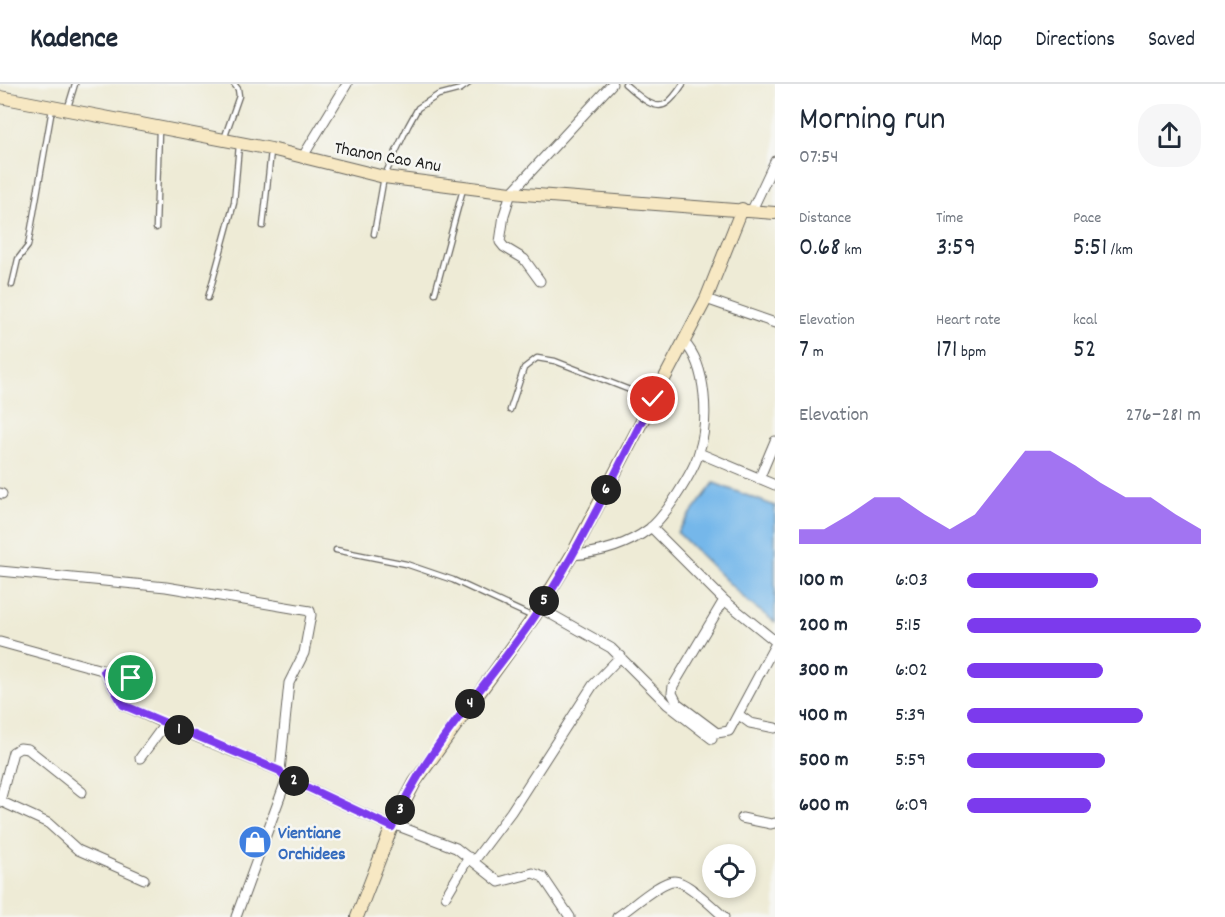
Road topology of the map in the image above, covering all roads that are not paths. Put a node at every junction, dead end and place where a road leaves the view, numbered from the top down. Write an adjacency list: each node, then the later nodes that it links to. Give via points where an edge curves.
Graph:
1 (75, 84): 10 (lane)
2 (234, 84): 12 (lane, via 239,96)
3 (346, 84): 15 (street)
4 (468, 84): 17 (lane, via 438,95 418,108)
5 (612, 84): 19 (street)
6 (625, 84): 7 (lane, via 659,106 667,104)
7 (683, 84)
8 (0, 97): 9 (street, Thanon Cao Anu)
9 (52, 107): 10 (street, Thanon Cao Anu); 26 (lane, via 28,246 18,259)
10 (67, 110): 11 (street, Thanon Cao Anu)
11 (159, 128): 12 (street, Thanon Cao Anu); 23 (lane)
12 (224, 139): 13 (street, Thanon Cao Anu)
13 (240, 142): 14 (street, Thanon Cao Anu); 28 (lane, via 234,203)
14 (271, 148): 15 (street, Thanon Cao Anu); 22 (lane)
15 (302, 158): 17 (street, Thanon Cao Anu)
16 (775, 161): 20 (street)
17 (384, 177): 18 (street, Thanon Cao Anu); 24 (lane)
18 (464, 186): 19 (street, Thanon Cao Anu); 27 (lane)
19 (511, 193): 20 (street, Thanon Cao Anu); 25 (street, via 500,242 524,259)
20 (747, 210): 21 (street, Thanon Cao Anu); 29 (street)
21 (775, 213)
22 (263, 226)
23 (156, 228)
24 (374, 234)
25 (540, 282)
26 (12, 285)
27 (435, 293)
28 (208, 298)
29 (706, 299): 30 (street); 31 (street)
30 (775, 323)
31 (684, 342): 32 (street); 35 (street, via 695,358 702,383 704,414)
32 (653, 399): 33 (lane, via 555,361 537,358 524,368); 40 (street)
33 (510, 410)
34 (775, 441): 36 (street)
35 (699, 453): 36 (street); 38 (street)
36 (759, 479): 37 (street)
37 (775, 485)
38 (651, 527): 40 (street, via 610,550); 42 (street)
39 (336, 549): 43 (lane, via 406,564)
40 (572, 555): 43 (street)
41 (0, 571): 54 (street, via 166,587 310,611 304,653 289,683)
42 (724, 600): 45 (street); 49 (street, via 672,693 677,702 717,733 729,731)
43 (537, 613): 46 (street); 58 (street, via 433,755 403,802)
44 (0, 642): 47 (street)
45 (775, 643): 49 (street)
46 (621, 656): 52 (street, via 668,705); 59 (street, via 593,685 523,795)
47 (104, 671): 48 (street); 50 (street, via 123,705)
48 (131, 678)
49 (739, 715): 51 (street, via 750,723)
50 (165, 724): 53 (street); 54 (street)
51 (775, 728)
52 (712, 739)
53 (140, 758)
54 (283, 775): 58 (street); 62 (street)
55 (82, 792): 60 (street, via 28,749 20,748 13,752 0,801 48,824 78,850)
56 (742, 818): 57 (street)
57 (775, 823)
58 (393, 826): 59 (street, via 456,848); 63 (street)
59 (472, 859): 61 (street); 64 (street, via 500,882 538,874)
60 (144, 879)
61 (446, 897)
62 (236, 917)
63 (357, 917)
64 (570, 917)
65 (617, 917): 66 (street, via 673,881 683,883)
66 (724, 917)

